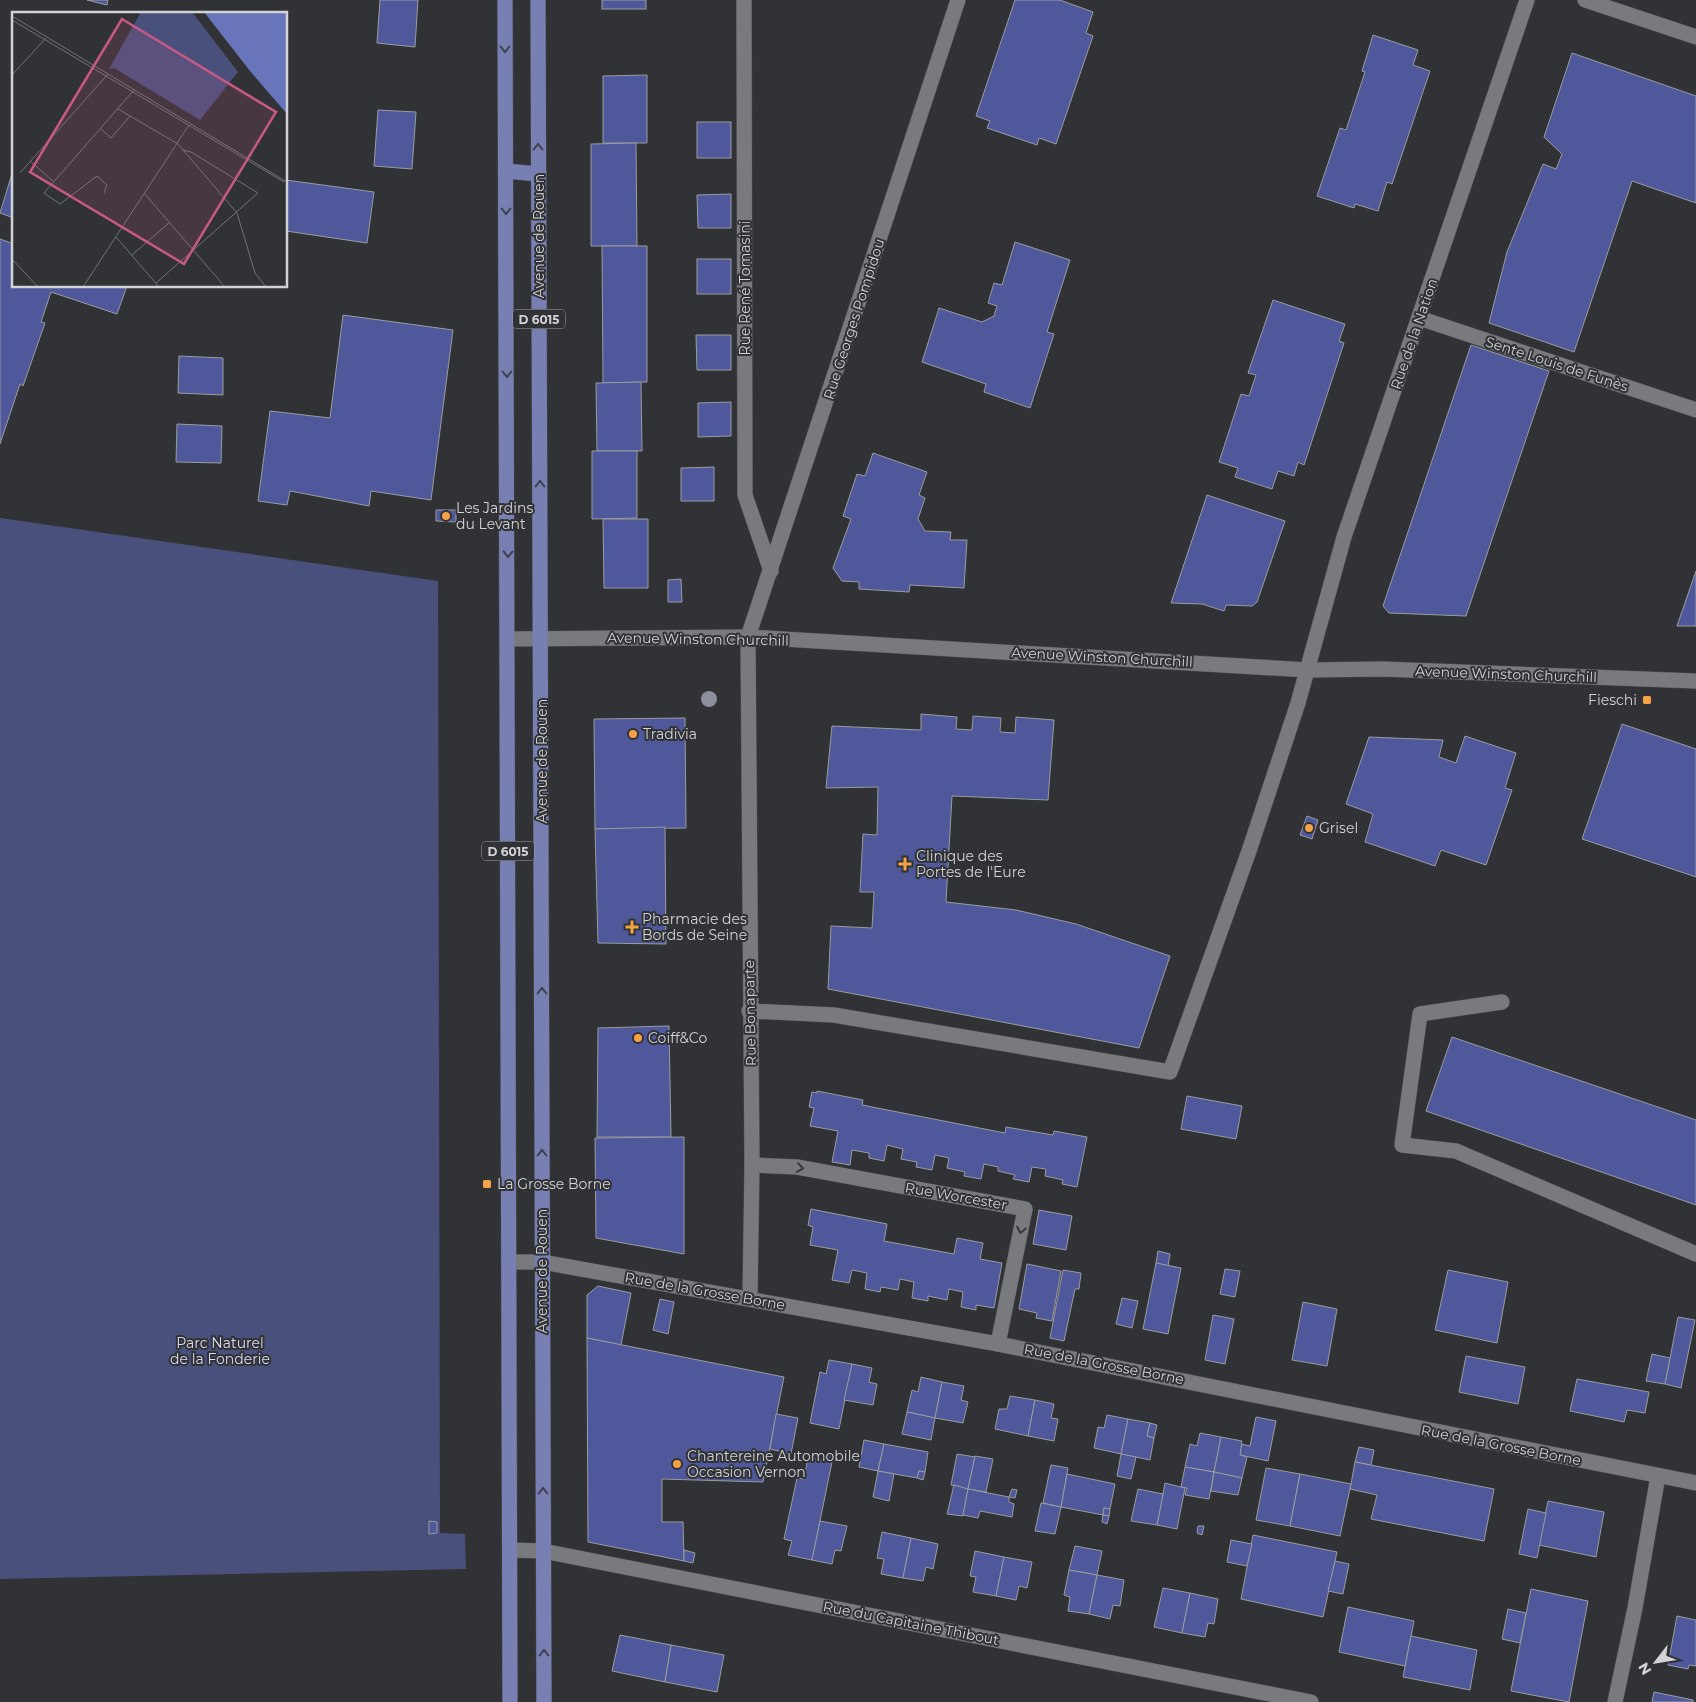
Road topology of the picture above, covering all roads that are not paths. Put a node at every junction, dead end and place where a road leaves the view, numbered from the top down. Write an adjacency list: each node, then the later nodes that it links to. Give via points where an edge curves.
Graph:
1 (505, 0): 8 (main road, D 6015, one-way to 8)
2 (538, 0): 9 (main road, Avenue de Rouen / D 6015, one-way to 2)
3 (744, 0): 12 (street, Rue René Tomasini, via 745,495)
4 (958, 0): 12 (street, Rue Georges Pompidou)
5 (1527, 0): 10 (street, Rue de la Nation)
6 (1585, 0): 7 (street)
7 (1696, 37)
8 (506, 171): 9 (main road); 15 (main road, D 6015, one-way to 15)
9 (539, 174): 14 (main road, Avenue de Rouen / D 6015, one-way to 9)
10 (1419, 318): 11 (street, Sente Louis de Funès); 16 (street, Rue de la Nation, via 1344,537)
11 (1696, 410)
12 (771, 571): 13 (street, Rue Georges Pompidou)
13 (748, 637): 14 (street, Avenue Winston Churchill); 16 (street, Avenue Winston Churchill); 19 (street, Rue Bonaparte)
14 (542, 638): 15 (street, Avenue Winston Churchill); 23 (main road, Avenue de Rouen / D 6015, one-way to 14)
15 (508, 639): 22 (main road, D 6015)
16 (1308, 670): 17 (street, Avenue Winston Churchill, via 1382,669); 19 (street, Rue de la Nation, via 1249,852 1170,1072 834,1016)
17 (1696, 681)
18 (1502, 1002): 21 (street, via 1420,1014 1402,1145 1456,1151)
19 (749, 1011): 20 (street, Rue Bonaparte)
20 (752, 1165): 24 (street, Rue Bonaparte); 25 (street, Rue Worcester, one-way to 25, via 797,1167 1025,1209)
21 (1696, 1254)
22 (509, 1262): 23 (street, Rue de la Grosse Borne); 28 (main road, D 6015)
23 (542, 1262): 24 (street, Rue de la Grosse Borne); 29 (main road, Avenue de Rouen / D 6015, one-way to 23)
24 (750, 1298): 25 (street, Rue de la Grosse Borne)
25 (998, 1344): 26 (street, Rue de la Grosse Borne)
26 (1658, 1476): 27 (street, Rue de la Grosse Borne); 33 (street, via 1635,1608)
27 (1696, 1482)
28 (510, 1550): 29 (street, Rue du Capitaine Thibout); 30 (main road, D 6015)
29 (543, 1552): 31 (main road, Avenue de Rouen / D 6015, one-way to 29); 32 (street, Rue du Capitaine Thibout)
30 (510, 1702)
31 (544, 1702)
32 (1311, 1702)
33 (1614, 1702)

